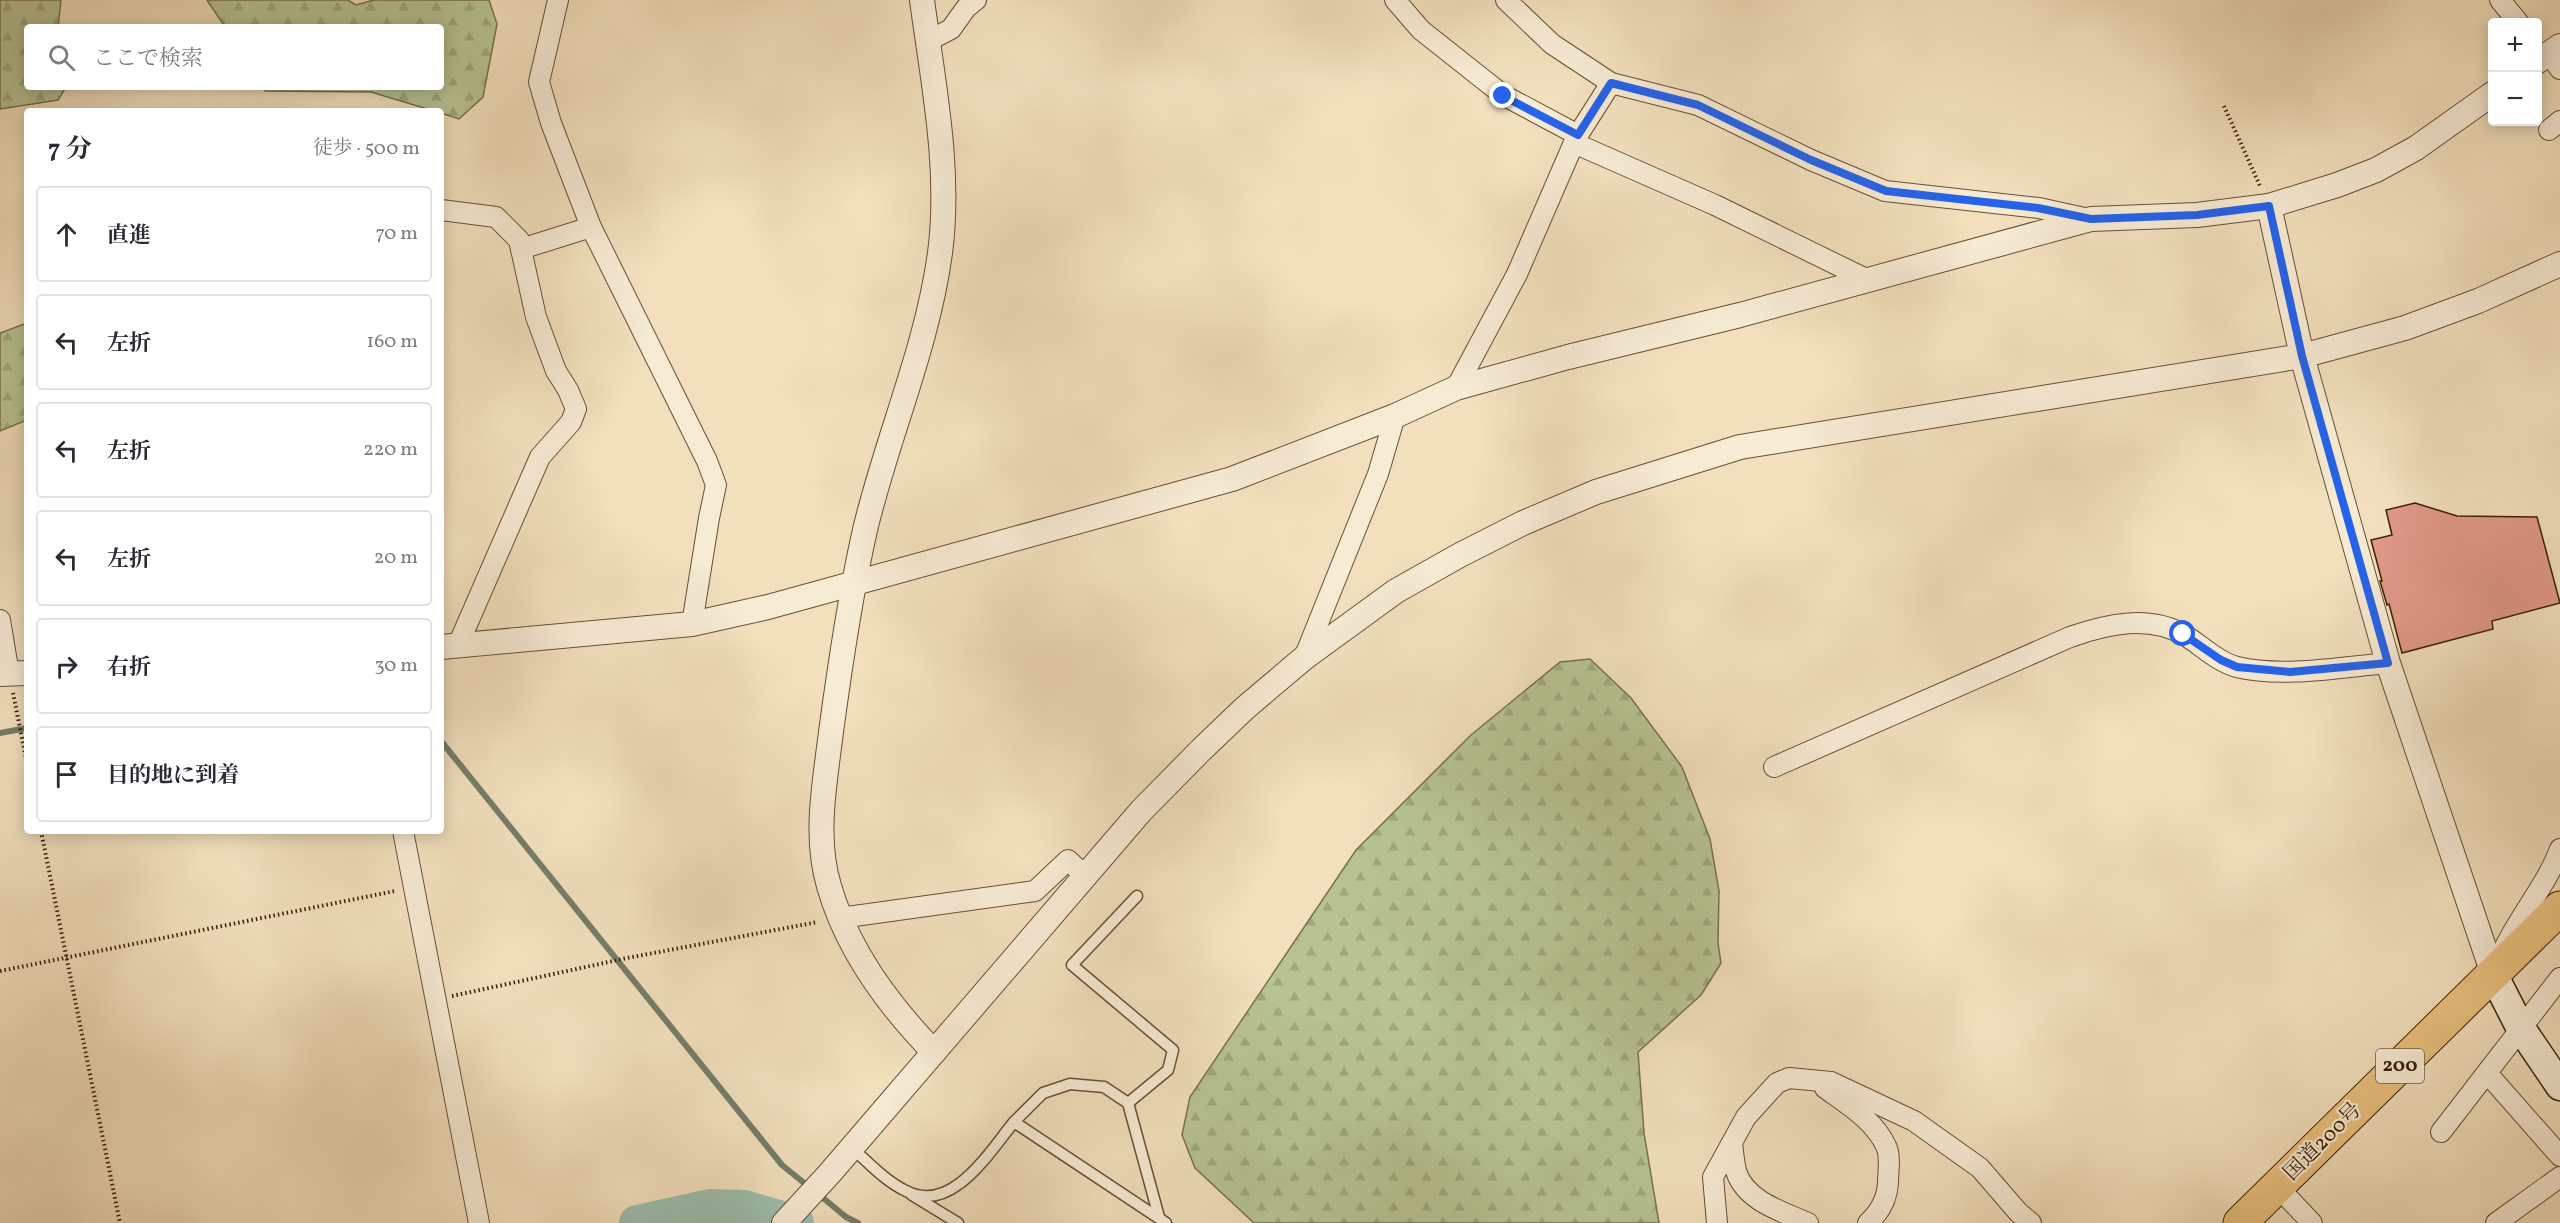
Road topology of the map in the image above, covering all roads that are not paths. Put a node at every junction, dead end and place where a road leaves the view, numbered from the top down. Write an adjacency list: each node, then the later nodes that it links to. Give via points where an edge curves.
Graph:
1 (558, 0): 15 (street, via 539,82)
2 (922, 0): 8 (street)
3 (976, 0): 8 (street, via 951,29)
4 (1395, 0): 11 (street, via 1421,30 1503,96)
5 (1506, 0): 9 (street, via 1552,44)
6 (2500, 0): 7 (street)
7 (2515, 18)
8 (928, 41): 22 (street, via 941,149 940,252 928,316 865,531)
9 (1611, 83): 11 (street); 14 (street, via 1698,105 1811,160 1886,191 2038,208)
10 (2488, 98): 12 (street, via 2416,148 2376,170)
11 (1576, 139): 18 (street); 20 (street, via 1517,274)
12 (2269, 206): 14 (street, via 2197,215); 19 (street)
13 (444, 210): 16 (street, via 496,217 519,240)
14 (2091, 219): 18 (street)
15 (591, 227): 16 (street); 24 (street, via 716,486)
16 (521, 249): 25 (street, via 536,317 556,371 576,409 571,422 540,457)
17 (2560, 264): 19 (street, via 2405,328)
18 (1868, 280): 20 (street)
19 (2302, 356): 26 (street, via 1740,447 1664,470 1523,522 1396,591); 27 (street)
20 (1456, 388): 21 (street)
21 (1395, 416): 22 (street, via 1232,479); 26 (street, via 1378,474)
22 (856, 582): 24 (street); 35 (street, via 837,685 822,803 828,883)
23 (0, 620): 28 (street)
24 (692, 624): 25 (street)
25 (449, 646)
26 (1305, 658): 32 (street, via 1201,750)
27 (2388, 663): 29 (street, via 2290,672 2237,667 2183,634 2154,624 2099,627); 36 (street)
28 (12, 674)
29 (1773, 768)
30 (404, 834): 53 (street)
31 (2560, 849): 36 (street, via 2553,867 2509,936)
32 (1085, 876): 35 (street, via 1068,860 1035,891); 39 (street)
33 (1137, 896): 43 (lane, via 1072,965 1173,1050 1168,1070)
34 (2560, 908): 36 (highway, 国道200号 / 200)
35 (840, 918): 39 (street, via 874,980)
36 (2493, 974): 38 (main road); 50 (highway, 国道200号 / 200)
37 (2560, 978): 38 (street)
38 (2520, 1027): 40 (street); 42 (main road)
39 (934, 1052): 47 (street)
40 (2487, 1073): 45 (street); 48 (street)
41 (1814, 1080): 46 (street, via 1789,1078 1777,1083 1746,1118); 58 (street, via 1863,1116 1886,1146 1887,1191 1880,1209); 59 (street, via 1832,1082 1914,1121 1980,1168)
42 (2560, 1086)
43 (1128, 1103): 44 (lane, via 1104,1087 1070,1084 1042,1093); 52 (lane)
44 (1014, 1122): 51 (lane, via 968,1178 948,1193); 52 (lane)
45 (2441, 1132)
46 (1732, 1143): 56 (street, via 1713,1177); 57 (street, via 1737,1173 1747,1190 1764,1203)
47 (852, 1148): 51 (lane, via 883,1177); 54 (street)
48 (2560, 1156)
49 (2560, 1177): 62 (street)
50 (2277, 1186): 60 (highway, 国道200号 / 200); 61 (street)
51 (908, 1193): 55 (lane)
52 (1162, 1220)
53 (479, 1223)
54 (784, 1223)
55 (958, 1223)
56 (1717, 1223)
57 (1808, 1223)
58 (1868, 1223)
59 (2031, 1223)
60 (2240, 1223)
61 (2312, 1223)
62 (2496, 1223)

